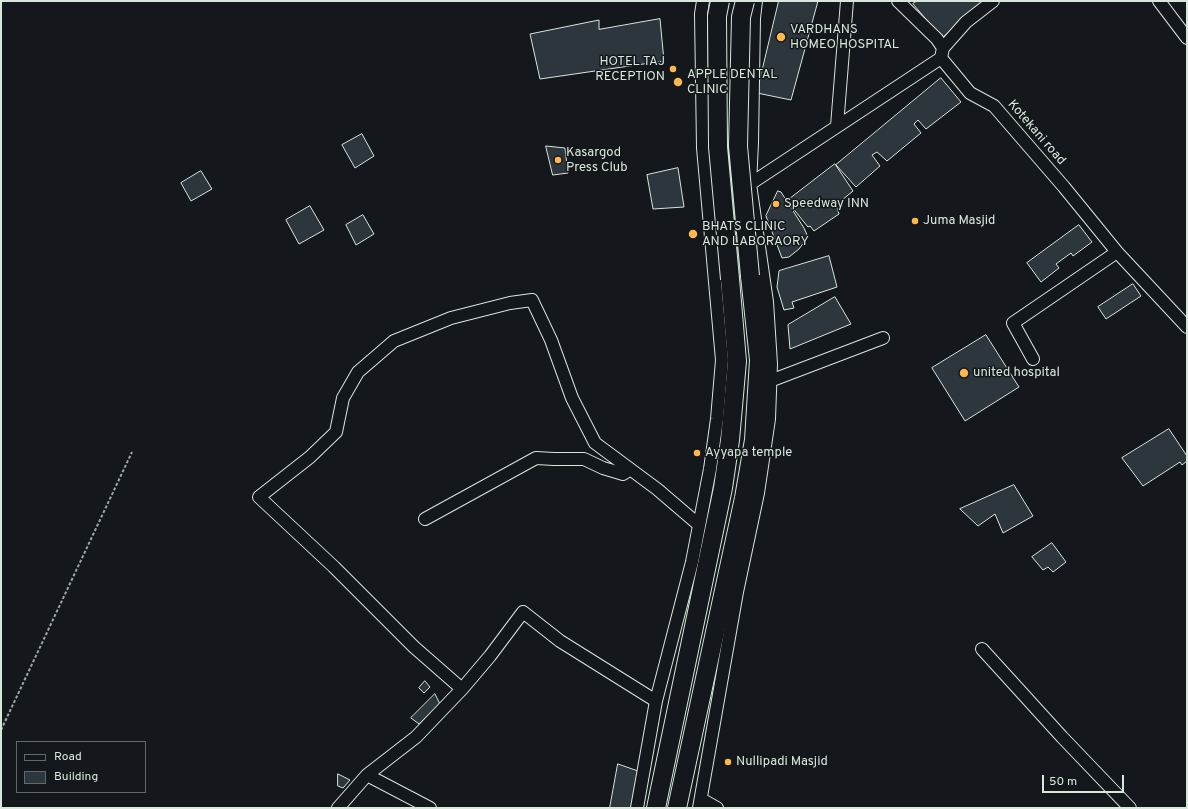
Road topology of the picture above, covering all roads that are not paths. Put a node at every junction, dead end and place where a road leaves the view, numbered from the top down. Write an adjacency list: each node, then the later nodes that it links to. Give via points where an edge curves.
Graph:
1 (703, 1): 20 (street, via 701,14 704,148 722,360 718,419)
2 (720, 1): 29 (highway, bridge, via 718,147 737,361 730,440 722,488)
3 (744, 1): 30 (highway, bridge, via 738,146 759,360 754,440)
4 (756, 1): 12 (street)
5 (847, 1): 11 (street)
6 (898, 1): 10 (street, Kotekani road, via 937,39)
7 (993, 1): 10 (street, via 966,22)
8 (1159, 1): 9 (street)
9 (1187, 38)
10 (942, 53): 11 (street); 13 (street, Kotekani road, via 970,93 999,111)
11 (837, 126): 12 (street)
12 (750, 184): 17 (street, via 767,302)
13 (1117, 252): 14 (street, Kotekani road); 16 (street, via 1014,324)
14 (1187, 327)
15 (883, 338): 17 (street)
16 (1033, 360)
17 (770, 381): 25 (street, via 770,419 758,493 737,592)
18 (629, 470): 19 (street, via 623,474 584,459 536,458); 20 (street, via 657,489); 22 (street, via 595,443 572,398 551,340 532,300 451,318 394,341 358,372 343,398 336,432 310,457 259,497 414,647)
19 (425, 519)
20 (699, 525): 23 (street)
21 (982, 649): 32 (street)
22 (462, 689): 23 (street, via 523,612 560,641); 24 (street, via 416,737)
23 (656, 701): 28 (street)
24 (367, 775): 26 (street); 27 (street)
25 (700, 804): 31 (street)
26 (338, 808)
27 (430, 808)
28 (637, 808)
29 (656, 808)
30 (677, 808)
31 (717, 808)
32 (1130, 808)

